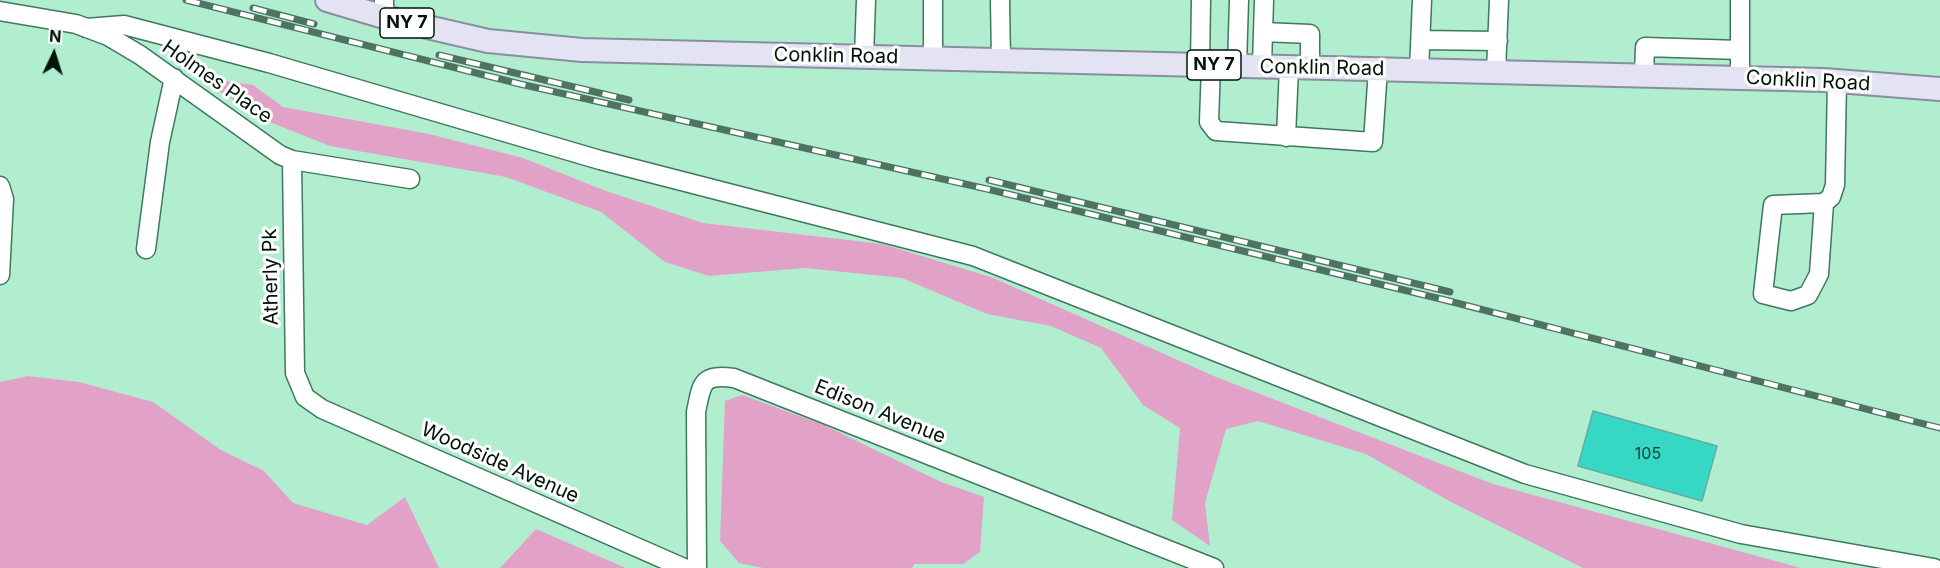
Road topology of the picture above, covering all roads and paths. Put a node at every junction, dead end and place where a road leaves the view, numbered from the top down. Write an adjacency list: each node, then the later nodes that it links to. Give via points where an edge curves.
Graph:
1 (327, 0): 11 (main road, NY 7)
2 (866, 0): 18 (street)
3 (933, 0): 19 (street)
4 (1000, 0): 20 (street)
5 (1201, 0): 21 (street)
6 (1239, 0): 22 (street)
7 (1264, 0): 14 (street)
8 (1422, 0): 15 (street)
9 (1499, 0): 16 (street)
10 (1740, 0): 17 (street)
11 (384, 8): 18 (main road, Conklin Road / NY 7, via 488,41 582,50)
12 (0, 11): 13 (street, Holmes Place)
13 (86, 28): 29 (street, Holmes Place, via 127,47); 44 (street, via 124,25 269,63 600,160 973,256 1525,474 1742,534)
14 (1263, 32): 23 (street); 24 (street, via 1310,34)
15 (1421, 40): 16 (street); 26 (street)
16 (1498, 41): 27 (street)
17 (1740, 50): 28 (street, via 1645,47); 30 (street)
18 (864, 57): 19 (main road, Conklin Road / NY 7)
19 (933, 58): 20 (main road, Conklin Road / NY 7)
20 (1001, 60): 21 (main road, Conklin Road / NY 7)
21 (1205, 65): 22 (main road, Conklin Road / NY 7); 33 (street, via 1209,122 1216,131)
22 (1237, 66): 23 (main road, Conklin Road / NY 7)
23 (1262, 66): 24 (main road, Conklin Road / NY 7)
24 (1299, 67): 25 (main road, Conklin Road / NY 7); 33 (street)
25 (1378, 69): 26 (main road, Conklin Road / NY 7); 33 (street, via 1373,142)
26 (1419, 70): 27 (main road, Conklin Road / NY 7)
27 (1496, 72): 28 (main road, Conklin Road / NY 7)
28 (1644, 75): 30 (main road, Conklin Road / NY 7)
29 (174, 78): 34 (street, Holmes Place); 38 (street, via 160,142)
30 (1740, 78): 31 (main road, Conklin Road / NY 7)
31 (1837, 81): 32 (main road, Conklin Road / NY 7); 37 (street, via 1835,185)
32 (1940, 89)
33 (1286, 137)
34 (292, 160): 35 (street, Holmes Place); 40 (street, Atherly Pk, via 295,373)
35 (410, 179)
36 (0, 186): 39 (street, via 4,199)
37 (1824, 203): 37 (street, via 1773,205 1763,294 1791,301 1808,295 1819,274)
38 (146, 249)
39 (0, 275)
40 (302, 392): 41 (street, Woodside Avenue, via 322,409)
41 (684, 568)
42 (698, 568): 43 (street, Edison Avenue, via 696,412 700,390 714,375 734,378)
43 (1214, 568)
44 (1934, 568)

